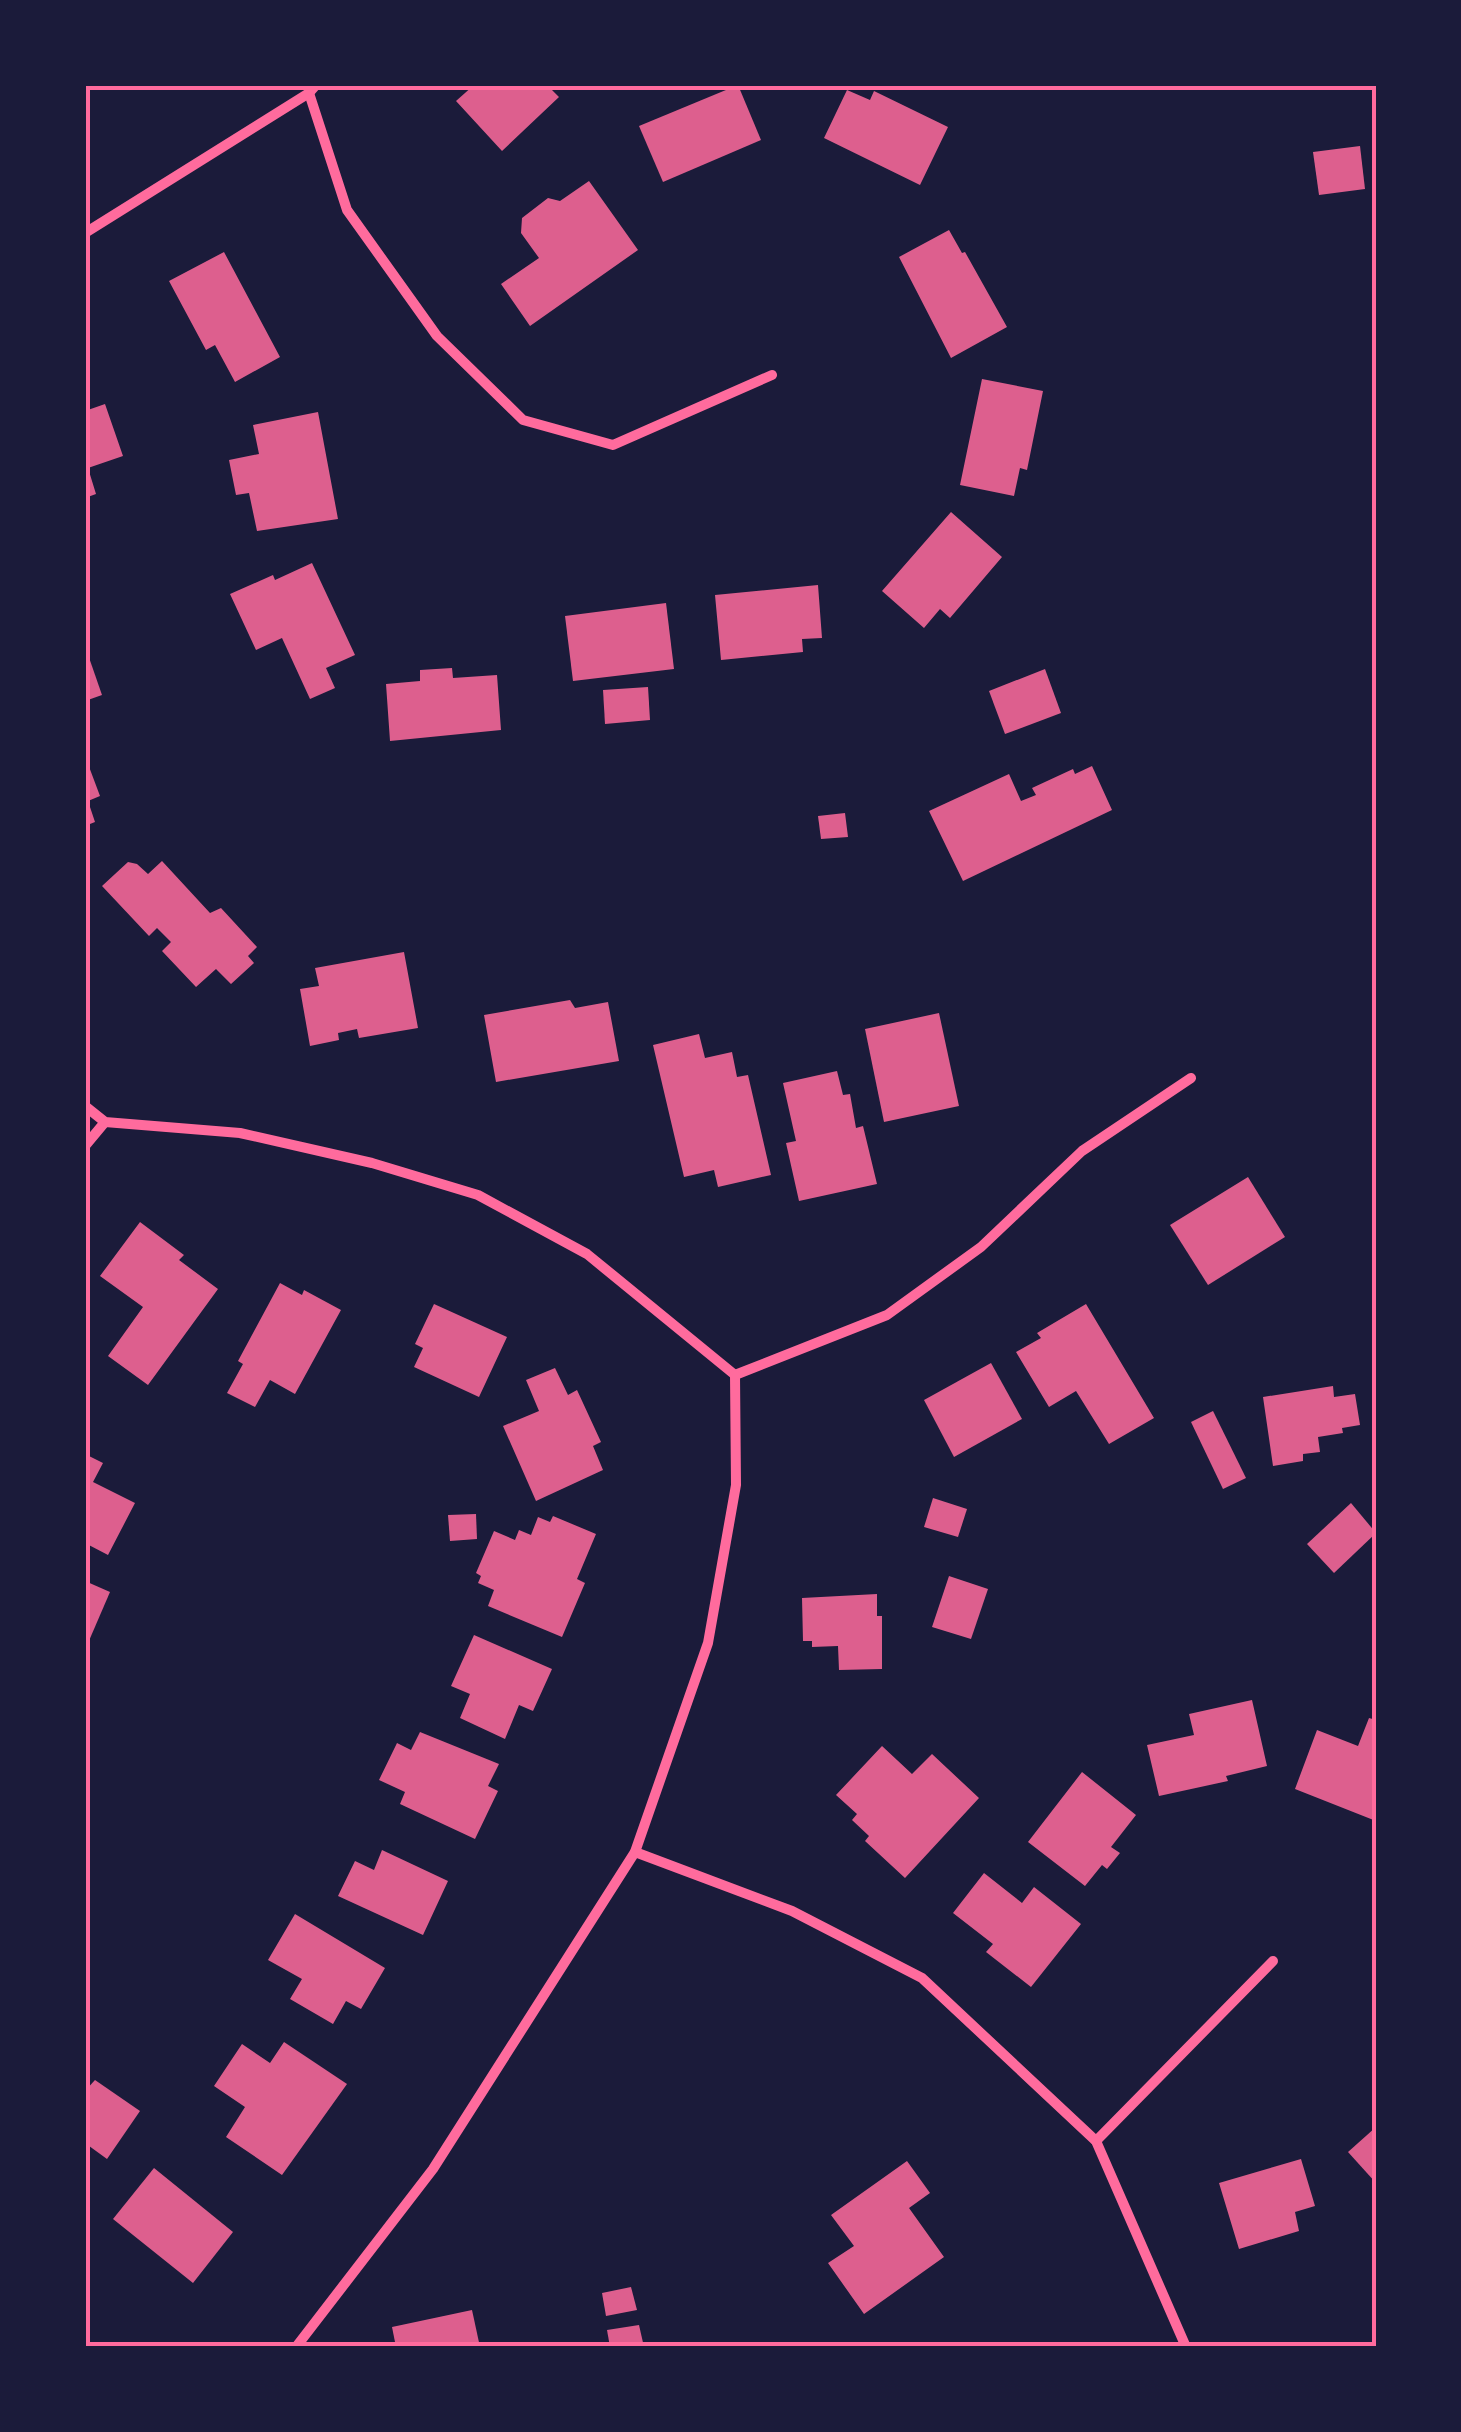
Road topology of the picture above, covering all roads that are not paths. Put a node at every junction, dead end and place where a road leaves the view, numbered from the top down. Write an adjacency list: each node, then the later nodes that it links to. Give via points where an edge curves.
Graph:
1 (313, 89): 2 (street); 3 (street, via 348,210 437,336 523,420 613,445)
2 (85, 233)
3 (772, 375)
4 (1190, 1078): 8 (street, via 1082,1151 981,1247 887,1315)
5 (85, 1106): 6 (street)
6 (105, 1122): 7 (street); 8 (street, via 240,1133 478,1195 587,1254)
7 (85, 1146)
8 (736, 1375): 9 (street, via 736,1486 708,1643)
9 (635, 1852): 11 (street, via 792,1912 922,1978); 12 (street, via 433,2168)
10 (1274, 1962): 11 (street)
11 (1096, 2141): 13 (street)
12 (296, 2347)
13 (1186, 2347)

